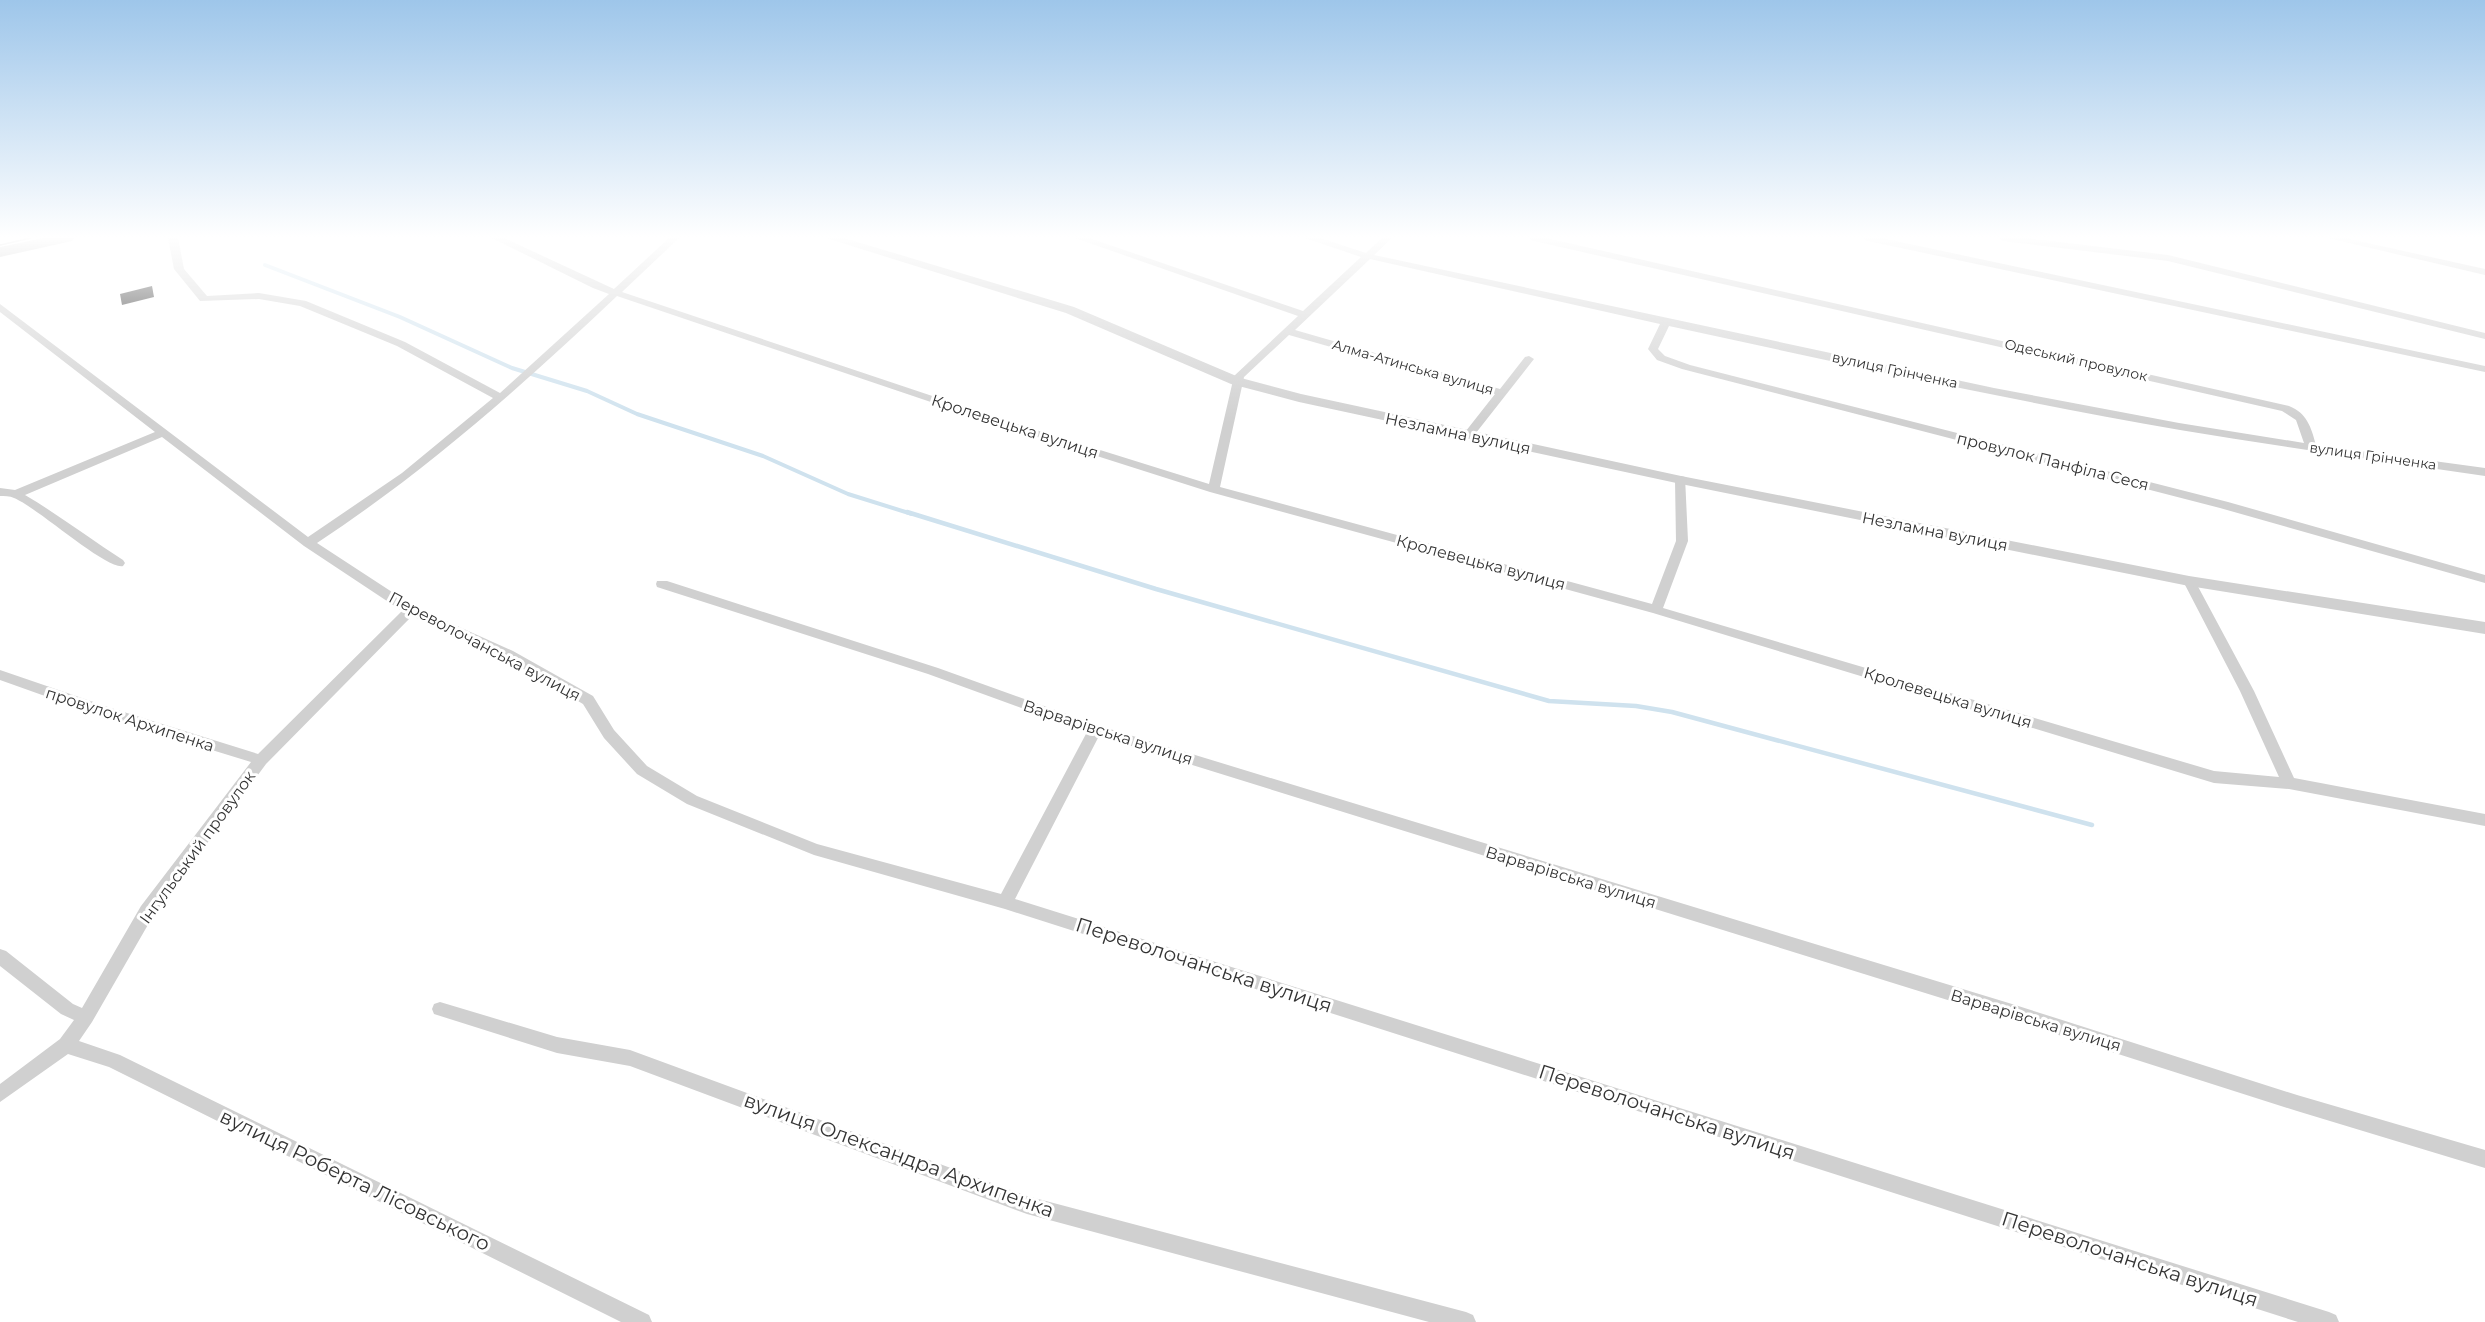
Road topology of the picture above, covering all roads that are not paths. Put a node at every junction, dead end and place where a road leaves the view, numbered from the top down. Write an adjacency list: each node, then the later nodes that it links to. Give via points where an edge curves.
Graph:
1 (282, 300): 20 (street, via 302,303 401,344)
2 (607, 300): 20 (street)
3 (641, 300): 26 (street, Кролевецька вулиця, via 997,421)
4 (1036, 300): 18 (street, Незламна вулиця, via 1070,310)
5 (1260, 300): 12 (street)
6 (1321, 300): 12 (street)
7 (1565, 300): 13 (street, вулиця Грінченка)
8 (1806, 300): 23 (street, Одеський провулок, via 2296,411 2303,418)
9 (2159, 300): 17 (street)
10 (2338, 300): 15 (street)
11 (0, 307): 21 (street, Переволочанська вулиця)
12 (1305, 315): 14 (street)
13 (1666, 322): 23 (street, вулиця Грінченка, via 2177,426); 31 (street, провулок Панфіла Сеся, via 1653,349 1661,358 1686,367 2224,505)
14 (1288, 331): 18 (street); 19 (street, Алма-Атинська вулиця)
15 (2485, 336)
16 (1529, 359): 19 (street)
17 (2485, 369)
18 (1236, 381): 22 (street, Незламна вулиця); 26 (street)
19 (1503, 393): 22 (street)
20 (501, 398): 29 (street, via 384,493)
21 (162, 433): 28 (street); 29 (street, Переволочанська вулиця)
22 (1468, 436): 25 (street, Незламна вулиця)
23 (2311, 448): 24 (street, вулиця Грінченка)
24 (2485, 472)
25 (1681, 480): 32 (street, Незламна вулиця); 35 (street, via 1682,541)
26 (1214, 489): 35 (street, Кролевецька вулиця)
27 (0, 492): 28 (street)
28 (16, 494): 30 (street)
29 (308, 543): 34 (street, Переволочанська вулиця)
30 (119, 563)
31 (2485, 579)
32 (2188, 581): 36 (street, Незламна вулиця); 40 (street, via 2247,691)
33 (662, 584): 38 (street, Варварівська вулиця, via 933,671)
34 (410, 610): 39 (street, Інгульський провулок); 42 (street, Переволочанська вулиця, via 508,654 588,700 609,734 642,770 692,800 814,849)
35 (1656, 610): 40 (street, Кролевецька вулиця, via 2214,777)
36 (2485, 628)
37 (0, 675): 39 (street, провулок Архипенка)
38 (1095, 730): 42 (street); 48 (street, Варварівська вулиця)
39 (261, 760): 45 (street, Інгульський провулок, via 147,911)
40 (2289, 783): 41 (street, Кролевецька вулиця)
41 (2485, 820)
42 (1005, 902): 51 (street, Переволочанська вулиця)
43 (0, 956): 45 (street, via 67,1009)
44 (440, 1009): 50 (street, вулиця Олександра Архипенка, via 536,1041 630,1058 1027,1205)
45 (86, 1017): 46 (street, Інгульський провулок)
46 (66, 1045): 47 (street, Інгульський провулок); 49 (street, вулиця Роберта Лісовського, via 114,1061)
47 (0, 1094)
48 (2485, 1159)
49 (642, 1322)
50 (1466, 1322)
51 (2329, 1322)

